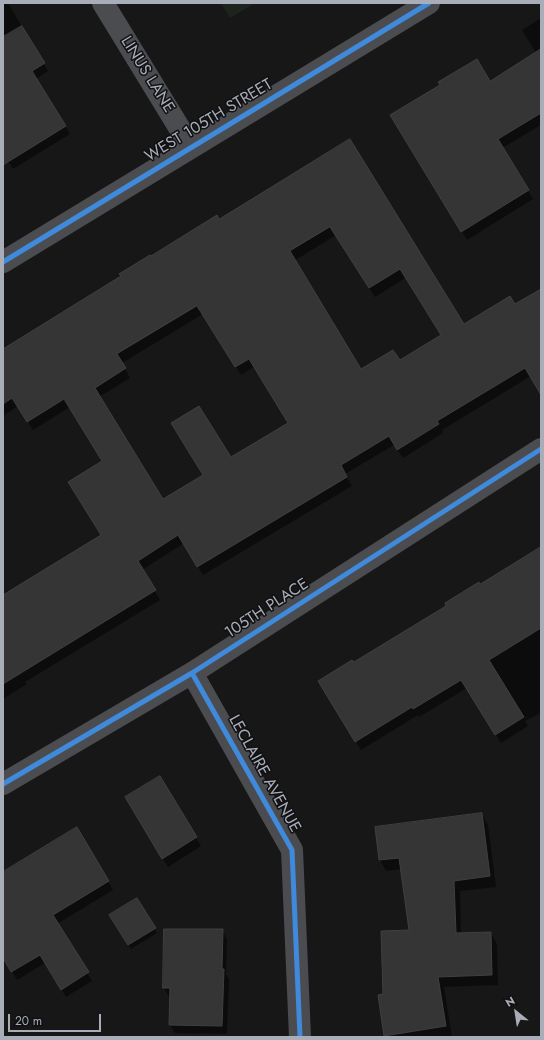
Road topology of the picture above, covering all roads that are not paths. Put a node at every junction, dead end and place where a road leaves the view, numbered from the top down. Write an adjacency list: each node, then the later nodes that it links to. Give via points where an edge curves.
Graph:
1 (103, 3): 3 (street, LINUS LANE)
2 (429, 3): 3 (street, WEST 105TH STREET)
3 (191, 147): 4 (street, WEST 105TH STREET)
4 (3, 262)
5 (541, 449): 6 (street, 105TH PLACE)
6 (192, 673): 7 (street, 105TH PLACE); 8 (street, LECLAIRE AVENUE, via 292,850)
7 (3, 784)
8 (300, 1037)

